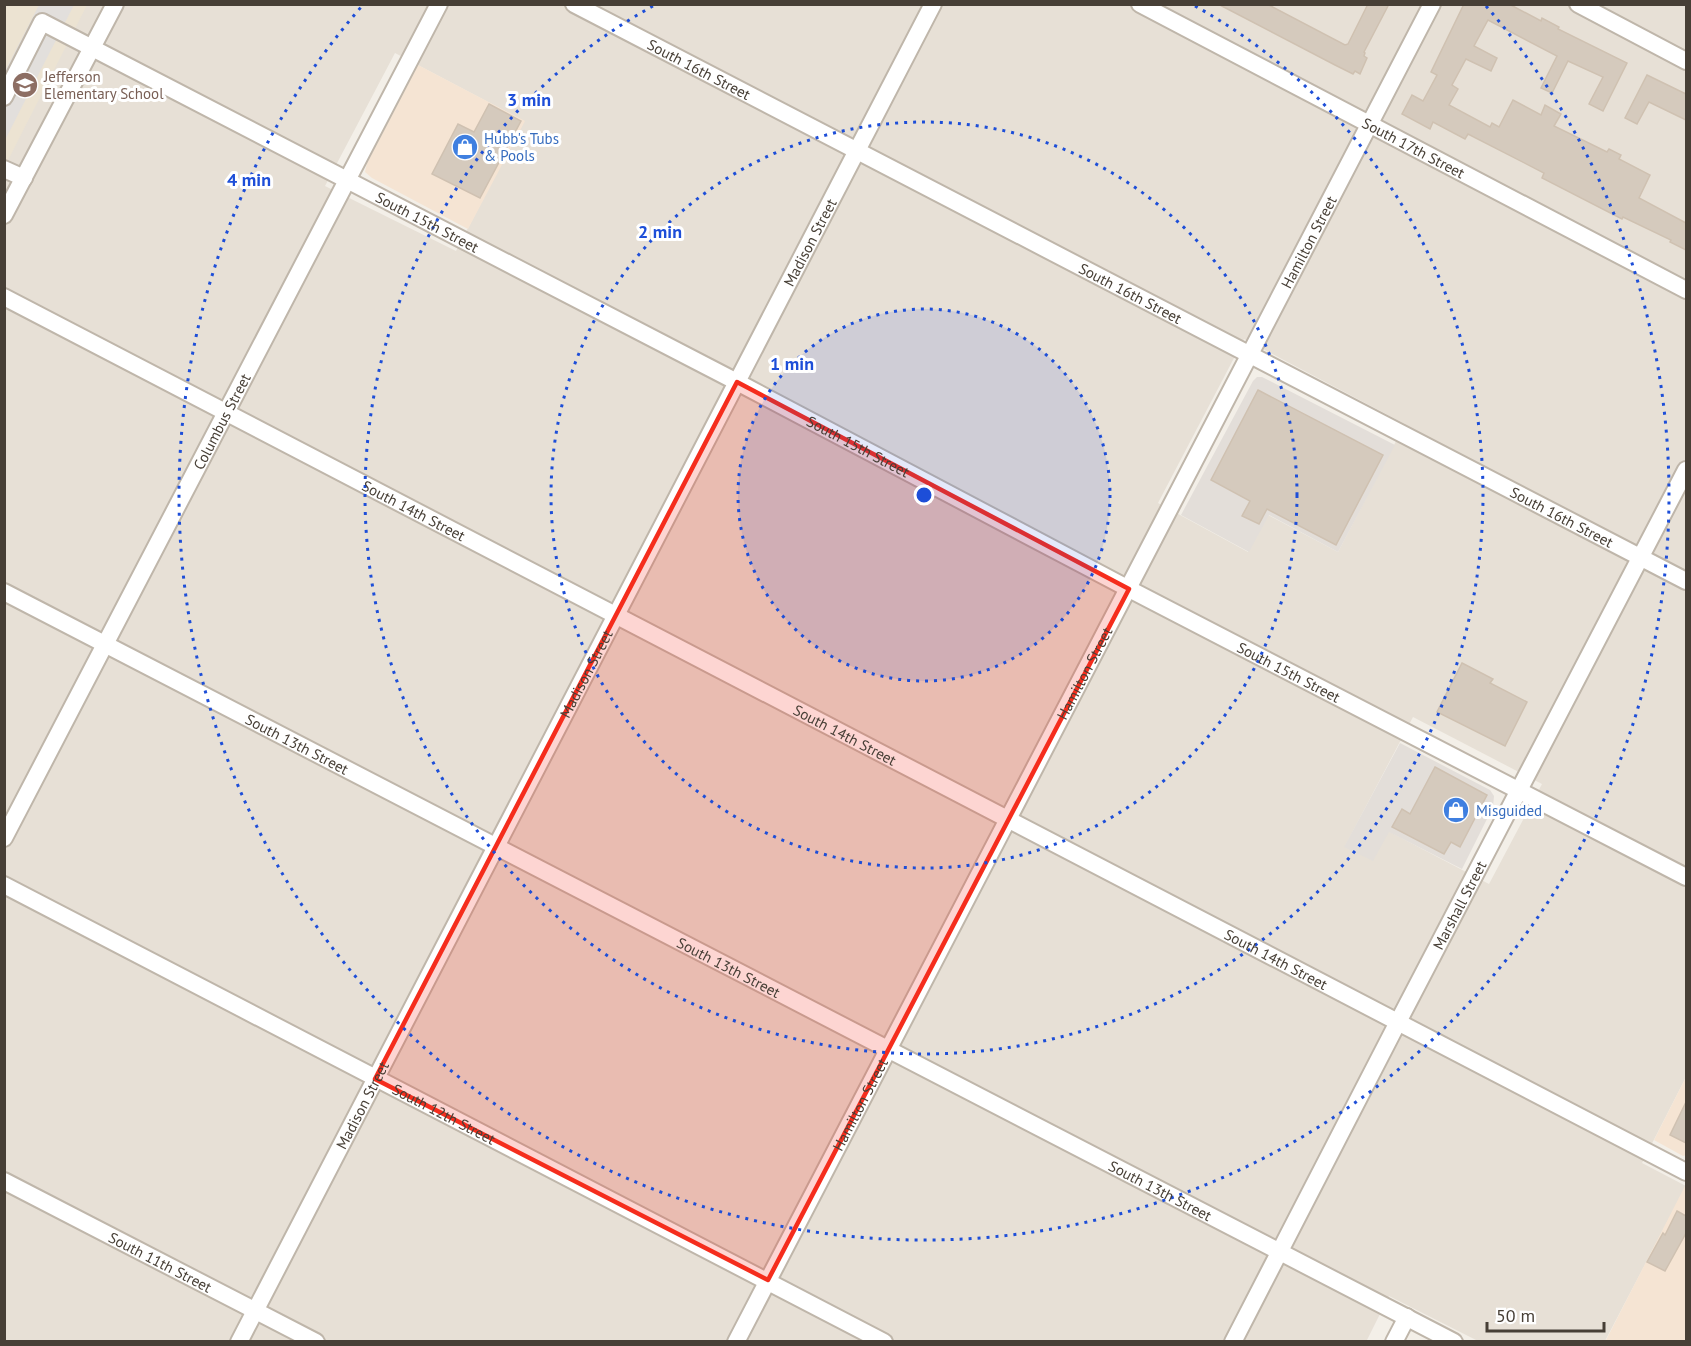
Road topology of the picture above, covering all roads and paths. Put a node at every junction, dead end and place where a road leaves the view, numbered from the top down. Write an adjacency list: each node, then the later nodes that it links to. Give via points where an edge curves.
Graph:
1 (115, 4): 8 (street)
2 (439, 4): 15 (street, Columbus Street)
3 (574, 4): 12 (street, South 16th Street)
4 (933, 4): 12 (street, Madison Street)
5 (1140, 4): 11 (street, South 17th Street)
6 (1432, 4): 11 (street, Hamilton Street)
7 (1578, 4): 9 (street)
8 (92, 48): 10 (street, South 15th Street, via 42,22); 14 (street); 15 (street, South 15th Street)
9 (1686, 61)
10 (4, 97)
11 (1370, 124): 17 (street, South 17th Street); 19 (street, Hamilton Street)
12 (856, 152): 19 (street, South 16th Street); 20 (street, Madison Street)
13 (4, 169): 14 (street)
14 (24, 178): 16 (street)
15 (346, 181): 20 (street, South 15th Street); 21 (street, Columbus Street)
16 (4, 215)
17 (1686, 290)
18 (4, 297): 21 (street, South 14th Street)
19 (1250, 355): 23 (street, South 16th Street); 25 (street, Hamilton Street)
20 (737, 382): 25 (street, South 15th Street); 27 (street, Madison Street)
21 (225, 412): 27 (street, South 14th Street); 28 (street, Columbus Street)
22 (1686, 470): 23 (street, Marshall Street)
23 (1641, 558): 24 (street, South 16th Street); 29 (street, Marshall Street)
24 (1686, 581)
25 (1129, 589): 29 (street, South 15th Street); 30 (street, Hamilton Street)
26 (4, 592): 28 (street, South 13th Street)
27 (616, 616): 30 (street, South 14th Street); 32 (street, Madison Street)
28 (105, 644): 31 (street, Columbus Street); 32 (street, South 13th Street)
29 (1519, 790): 33 (street, South 15th Street); 35 (street, Marshall Street)
30 (1009, 819): 35 (street, South 14th Street); 36 (street, Hamilton Street)
31 (4, 838)
32 (496, 848): 36 (street, South 13th Street); 37 (street, Madison Street)
33 (1686, 877)
34 (4, 885): 37 (street, South 12th Street)
35 (1398, 1022): 38 (street, South 14th Street); 40 (street, Marshall Street)
36 (890, 1048): 40 (street, South 13th Street); 41 (street, Hamilton Street)
37 (375, 1079): 41 (street, South 12th Street); 42 (street, Madison Street)
38 (1686, 1172)
39 (4, 1181): 42 (street, South 11th Street)
40 (1280, 1251): 43 (street, South 13th Street); 48 (street, Marshall Street)
41 (768, 1280): 46 (street, Hamilton Street); 47 (street, South 12th Street)
42 (255, 1310): 44 (street, Madison Street); 45 (street, South 11th Street)
43 (1407, 1317): 49 (street); 50 (street, South 13th Street)
44 (239, 1341)
45 (316, 1341)
46 (736, 1341)
47 (884, 1341)
48 (1233, 1341)
49 (1394, 1341)
50 (1454, 1341)

